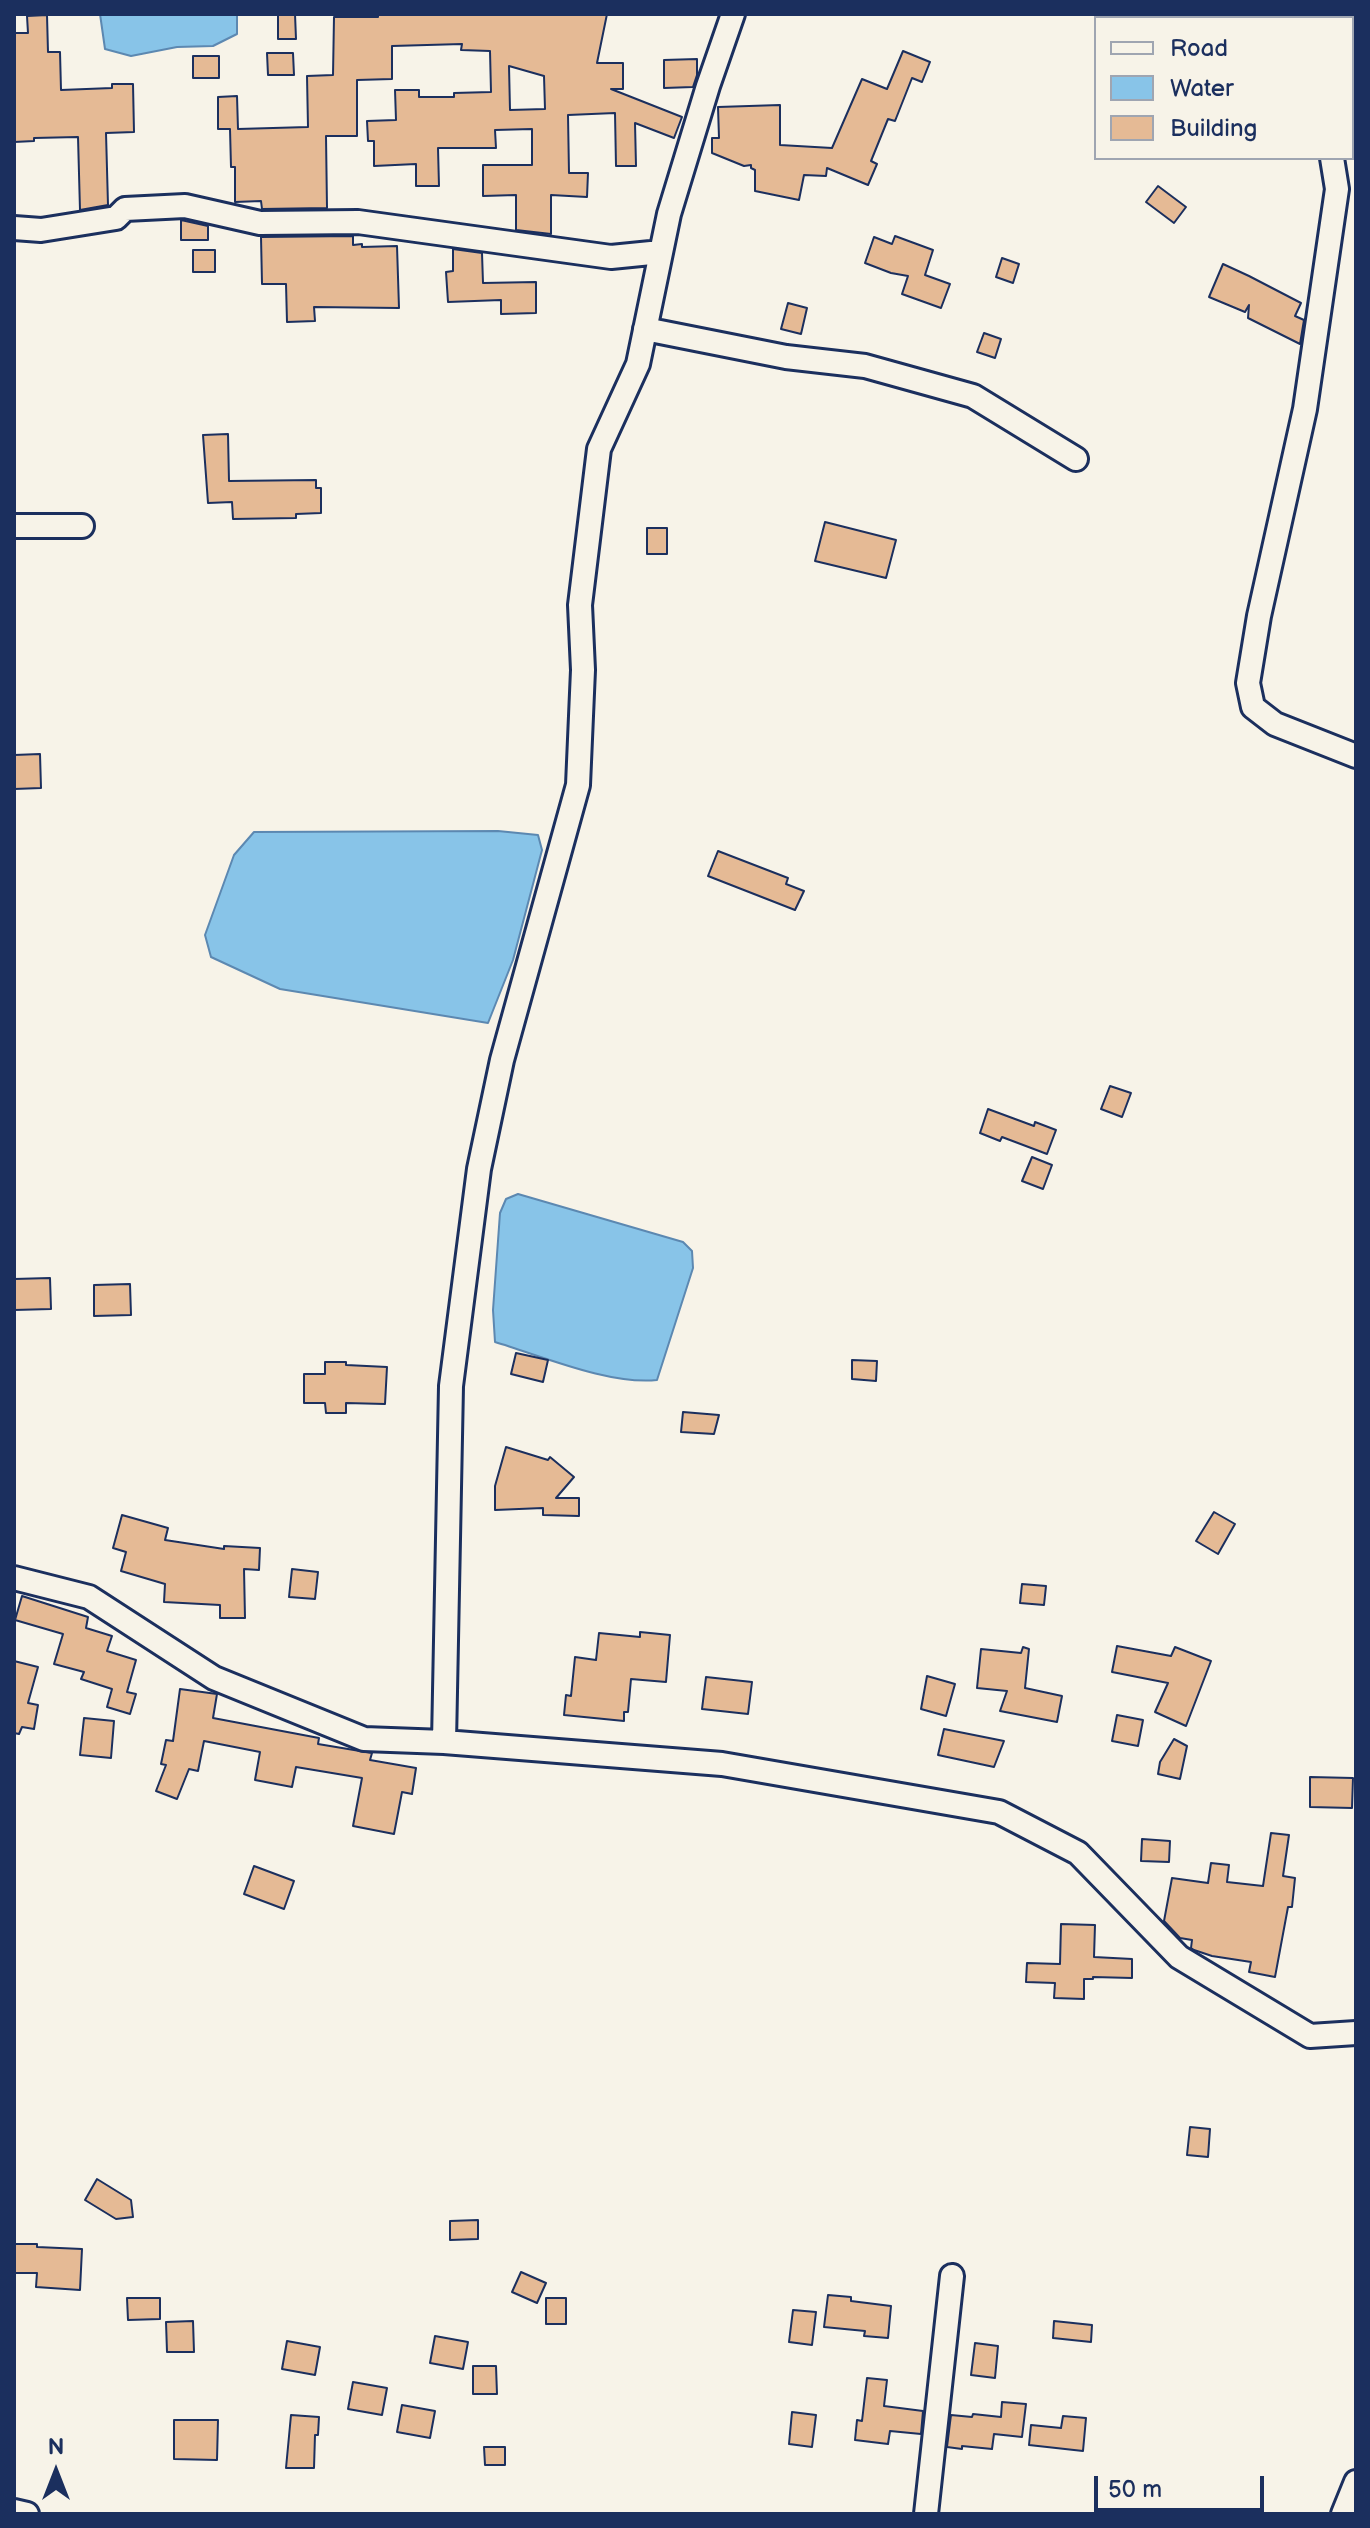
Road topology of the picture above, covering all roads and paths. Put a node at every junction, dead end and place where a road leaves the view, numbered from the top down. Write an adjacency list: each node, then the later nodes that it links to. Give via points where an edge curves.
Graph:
1 (733, 14): 4 (street)
2 (1332, 160): 9 (street, via 1337,189 1305,409 1248,683 1253,707 1275,724)
3 (14, 228): 4 (street, via 41,230 116,218 125,209 185,206 260,223 358,222 611,257)
4 (661, 252): 5 (street)
5 (645, 329): 6 (street, via 786,357 865,366 973,396); 11 (street, via 638,364 599,449 580,605 578,785 502,1060 479,1169 451,1386)
6 (1076, 459)
7 (14, 526): 8 (street)
8 (82, 526)
9 (1356, 756)
10 (14, 1578): 11 (street, via 89,1597 214,1678 364,1739)
11 (444, 1742): 12 (street, via 722,1764 999,1812 1078,1853 1179,1957 1310,2036)
12 (1356, 2033)
13 (952, 2276): 18 (street)
14 (1356, 2482): 19 (street)
15 (1356, 2503): 20 (street)
16 (14, 2511): 17 (street)
17 (27, 2514)
18 (926, 2514)
19 (1343, 2514)
20 (1350, 2514)

